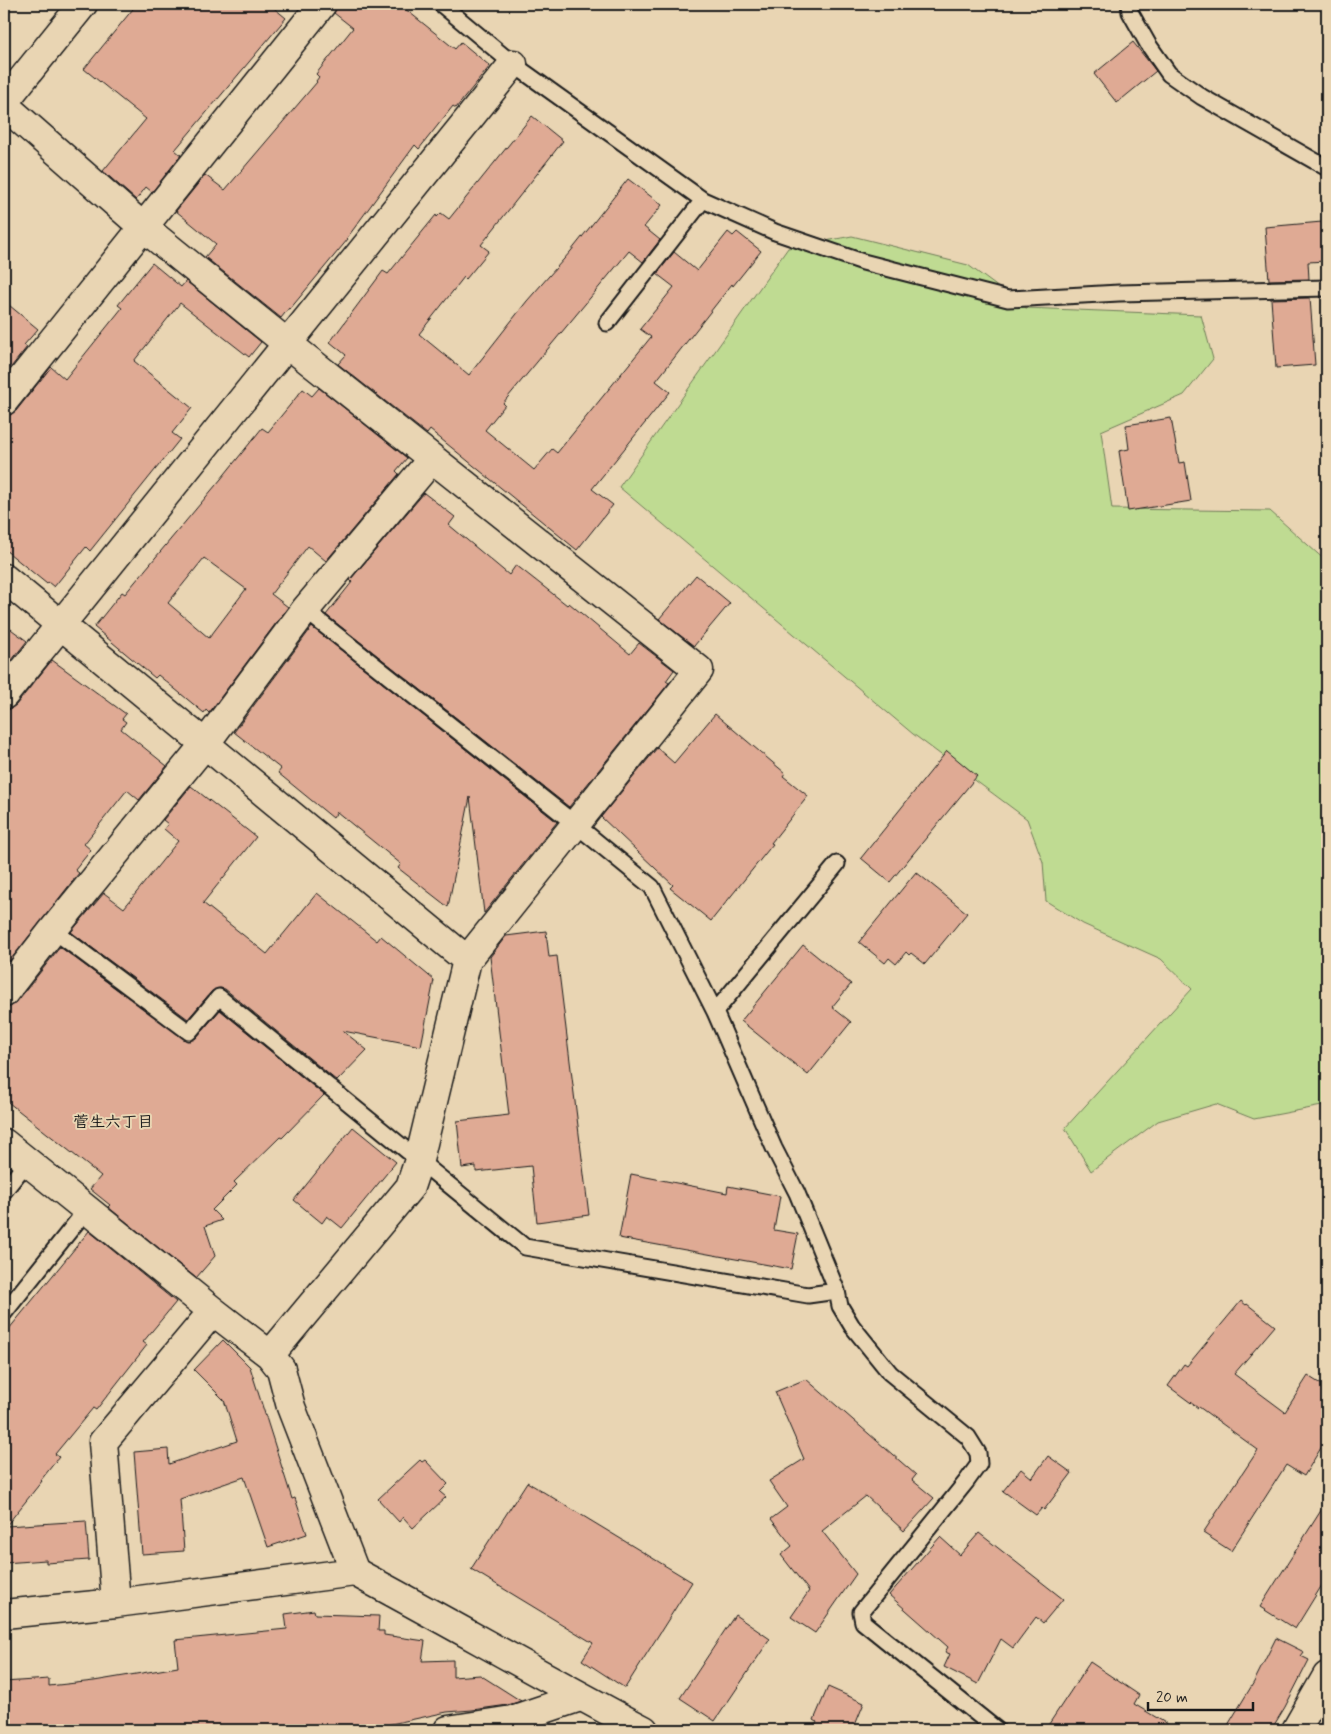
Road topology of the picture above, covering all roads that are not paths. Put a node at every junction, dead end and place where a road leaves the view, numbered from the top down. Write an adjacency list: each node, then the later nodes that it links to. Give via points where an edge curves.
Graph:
1 (83, 4): 6 (street)
2 (322, 4): 9 (street)
3 (441, 4): 5 (lane)
4 (1129, 4): 7 (lane, via 1130,12 1168,74)
5 (513, 64): 8 (lane); 12 (street)
6 (4, 104): 9 (street)
7 (1327, 168)
8 (703, 200): 10 (lane, via 775,232 864,262 1008,299); 11 (lane)
9 (144, 226): 12 (street); 13 (street)
10 (1327, 288)
11 (607, 323)
12 (288, 344): 14 (street); 17 (street)
13 (4, 401)
14 (432, 459): 16 (street); 20 (street, via 699,670)
15 (4, 578): 17 (street)
16 (305, 610): 19 (street); 20 (lane)
17 (60, 624): 18 (street); 19 (street)
18 (4, 695)
19 (205, 744): 22 (street); 23 (street)
20 (575, 824): 23 (street); 25 (lane, via 652,888)
21 (837, 864): 25 (lane)
22 (53, 930): 24 (street); 27 (lane, via 189,1032 219,997)
23 (467, 960): 27 (street)
24 (4, 993)
25 (714, 1012): 31 (lane, via 797,1193)
26 (4, 1143): 28 (street)
27 (418, 1160): 31 (lane, via 525,1247 808,1295); 34 (street, via 410,1187)
28 (27, 1162): 29 (lane); 30 (street)
29 (4, 1191)
30 (87, 1209): 32 (street); 33 (lane)
31 (837, 1291): 42 (lane, via 840,1306 852,1326 890,1372 968,1437 978,1453 979,1464 861,1612 863,1622)
32 (213, 1311): 34 (street); 36 (street, via 103,1442)
33 (4, 1313)
34 (270, 1355): 35 (street, via 281,1368 291,1407)
35 (355, 1572): 36 (street); 39 (street)
36 (116, 1604): 37 (street)
37 (4, 1614)
38 (1327, 1676): 43 (street)
39 (580, 1697): 40 (street, via 512,1720); 41 (street)
40 (448, 1730)
41 (644, 1730)
42 (997, 1730)
43 (1296, 1730)

